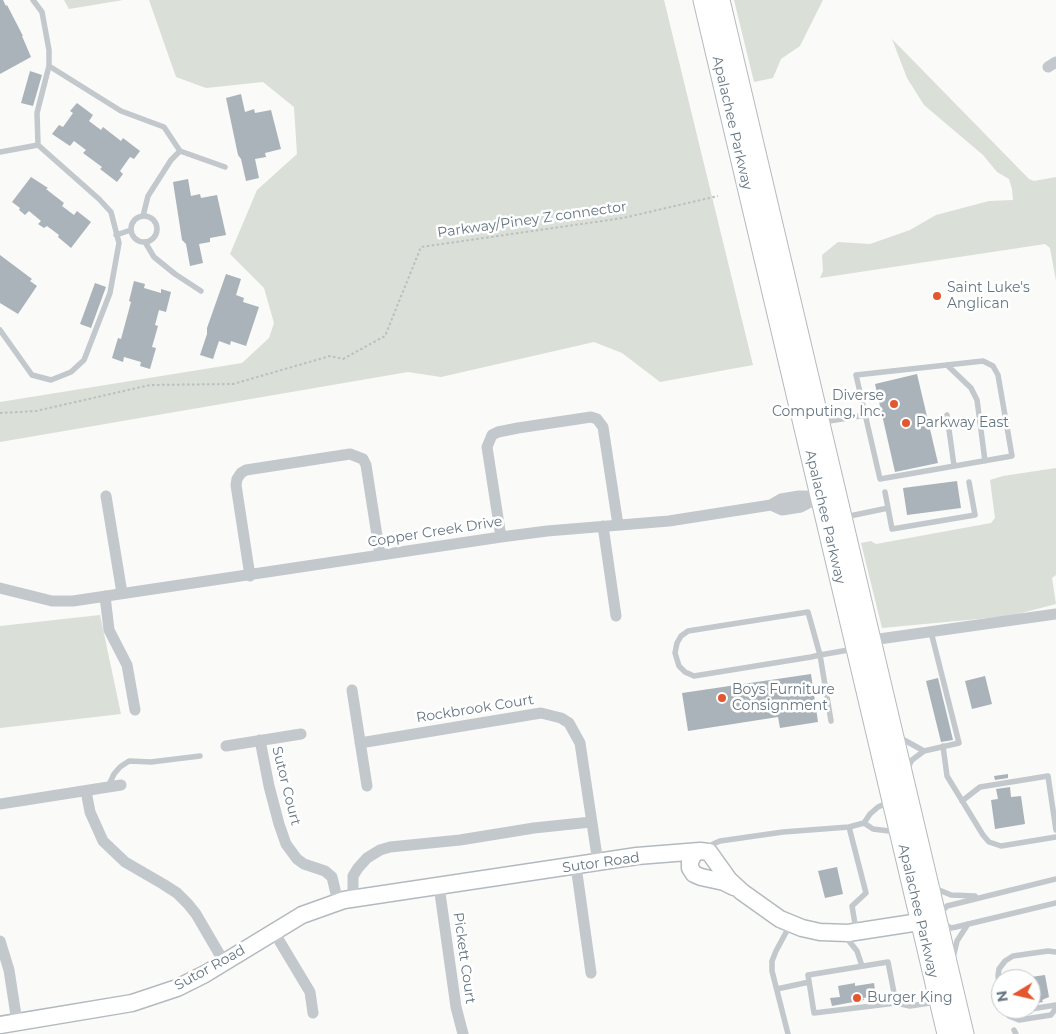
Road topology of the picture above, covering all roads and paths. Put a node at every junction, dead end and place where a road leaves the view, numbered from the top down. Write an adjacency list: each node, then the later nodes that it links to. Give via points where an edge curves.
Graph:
1 (33, 0): 4 (lane, via 42,12)
2 (703, 0): 10 (main road, Apalachee Parkway)
3 (720, 0): 10 (main road, Apalachee Parkway)
4 (49, 66): 5 (lane, via 37,112); 6 (lane, via 121,111 164,127)
5 (38, 146): 7 (lane); 13 (lane, via 111,212)
6 (180, 151): 8 (lane); 11 (lane, via 148,196)
7 (0, 152)
8 (225, 168)
9 (718, 196): 18 (path, Parkway/Piney Z connector, via 623,218 421,247 385,336 343,359 330,356 233,384 150,385 36,411)
10 (758, 197): 21 (main road, Apalachee Parkway); 27 (main road, Apalachee Parkway)
11 (143, 216): 12 (lane, via 133,222); 14 (lane, via 152,218 157,230 153,238)
12 (131, 230): 13 (lane); 14 (lane, via 137,240)
13 (116, 235): 16 (lane, via 119,243 110,293 84,360 71,372 51,380 32,375)
14 (145, 242): 15 (lane, via 154,257)
15 (201, 291)
16 (0, 330)
17 (947, 365): 20 (lane, via 856,375); 22 (lane, via 971,388 976,400); 22 (lane, via 983,361 993,366 998,375 1012,456)
18 (0, 413)
19 (947, 415): 23 (lane)
20 (866, 416): 21 (lane); 23 (lane, via 880,479)
21 (820, 423): 27 (main road, Apalachee Parkway)
22 (985, 461): 23 (lane)
23 (954, 466)
24 (969, 482): 28 (lane, via 975,515 892,529)
25 (885, 492): 28 (lane)
26 (106, 496): 36 (street)
27 (829, 496): 29 (main road, Apalachee Parkway); 30 (street, Copper Creek Drive, via 798,496 781,499 772,505 669,521); 41 (main road, Apalachee Parkway, via 851,625)
28 (888, 508): 29 (lane)
29 (843, 517): 41 (main road, Apalachee Parkway)
30 (618, 525): 31 (street, Copper Creek Drive); 32 (street, via 603,427 591,417 492,435 487,447)
31 (603, 526): 32 (street, Copper Creek Drive); 39 (street)
32 (501, 537): 33 (street, Copper Creek Drive)
33 (380, 556): 34 (street, Copper Creek Drive); 34 (street, via 366,465 358,456 340,455 246,470 240,474 236,485)
34 (250, 576): 36 (street, Copper Creek Drive)
35 (0, 588): 37 (street, Copper Creek Drive, via 52,601)
36 (122, 593): 37 (street, Copper Creek Drive)
37 (104, 596): 44 (street, via 109,630 127,665)
38 (1056, 614): 40 (street)
39 (616, 616)
40 (931, 632): 41 (street); 51 (lane, via 959,742)
41 (864, 644): 42 (lane); 47 (main road, Apalachee Parkway, via 865,650 877,662); 59 (main road, Apalachee Parkway)
42 (820, 655): 42 (lane, via 808,612 688,631 679,639 675,653 679,666 694,676); 45 (lane)
43 (352, 690): 49 (street)
44 (135, 710)
45 (831, 721)
46 (301, 734): 48 (street, Sutor Court)
47 (894, 734): 52 (lane); 54 (main road, Apalachee Parkway)
48 (260, 740): 50 (street, Sutor Court); 79 (street, Sutor Court, via 268,786 286,844 297,859 332,877)
49 (360, 743): 56 (street); 62 (street, Rockbrook Court, via 541,713 561,718 569,723 580,743)
50 (226, 746)
51 (943, 746): 52 (lane); 60 (lane, via 947,776)
52 (924, 751): 54 (lane, via 912,760)
53 (200, 756): 57 (lane, via 151,762 129,761 114,774)
54 (903, 774): 73 (main road, Apalachee Parkway)
55 (121, 785): 57 (street)
56 (367, 786)
57 (108, 787): 58 (street)
58 (86, 791): 61 (street); 88 (street, via 90,812 103,840 125,862 164,884 188,904)
59 (892, 801): 63 (lane, via 878,807); 66 (main road, Apalachee Parkway)
60 (962, 802): 65 (lane, via 980,787 1048,776); 67 (lane, via 982,835 995,845)
61 (0, 804)
62 (591, 822): 70 (street, Rockbrook Court); 79 (street, via 380,850 366,858 358,868)
63 (864, 823): 64 (lane, Sutor Road); 66 (lane, via 873,829)
64 (849, 827): 68 (lane, Sutor Road, via 720,840); 85 (lane, via 866,894 852,906)
65 (1056, 830)
66 (900, 832): 81 (main road, Apalachee Parkway)
67 (1056, 837)
68 (706, 854): 69 (street, Sutor Road); 72 (street, via 691,858); 74 (street, via 716,864 713,872); 77 (street)
69 (670, 855): 70 (street, Sutor Road, via 637,856); 72 (street)
70 (598, 863): 71 (street, Sutor Road)
71 (576, 866): 76 (street, Sutor Road); 91 (street)
72 (690, 868): 74 (street, via 697,876)
73 (926, 873): 78 (lane, via 939,890 951,895); 81 (main road, Apalachee Parkway)
74 (705, 877): 77 (street, via 724,882)
75 (1056, 879): 78 (lane)
76 (439, 886): 79 (street, Sutor Road); 103 (street, Pickett Court, via 456,1007)
77 (742, 892): 82 (street)
78 (982, 896): 81 (lane, via 947,906)
79 (346, 900): 84 (street, Sutor Road, via 302,915)
80 (1056, 903): 83 (lane)
81 (928, 920): 83 (lane, via 951,928); 85 (street); 92 (main road, Apalachee Parkway); 95 (main road, Apalachee Parkway)
82 (791, 923): 85 (street, via 820,932); 94 (lane, via 772,960)
83 (968, 924): 92 (lane, via 955,945)
84 (274, 932): 88 (street, Sutor Road); 99 (street, via 310,992)
85 (850, 932): 89 (lane)
86 (0, 941): 101 (street, via 9,970)
87 (1056, 952): 90 (lane, via 1013,956)
88 (224, 962): 101 (street, Sutor Road, via 177,988 132,1002)
89 (862, 966): 93 (lane, via 808,975); 96 (lane, via 888,962)
90 (999, 969)
91 (591, 972)
92 (950, 978): 106 (main road, Apalachee Parkway)
93 (809, 982): 94 (lane); 96 (lane, via 814,1013)
94 (777, 989): 104 (lane)
95 (940, 1002): 96 (lane, via 910,1006); 105 (main road, Apalachee Parkway)
96 (896, 1003)
97 (1056, 1006): 98 (lane); 100 (lane, via 1051,1015)
98 (1041, 1008)
99 (313, 1013)
100 (1041, 1017)
101 (17, 1022): 102 (street, Sutor Road)
102 (0, 1024)
103 (463, 1034)
104 (788, 1034)
105 (947, 1034)
106 (964, 1034)

